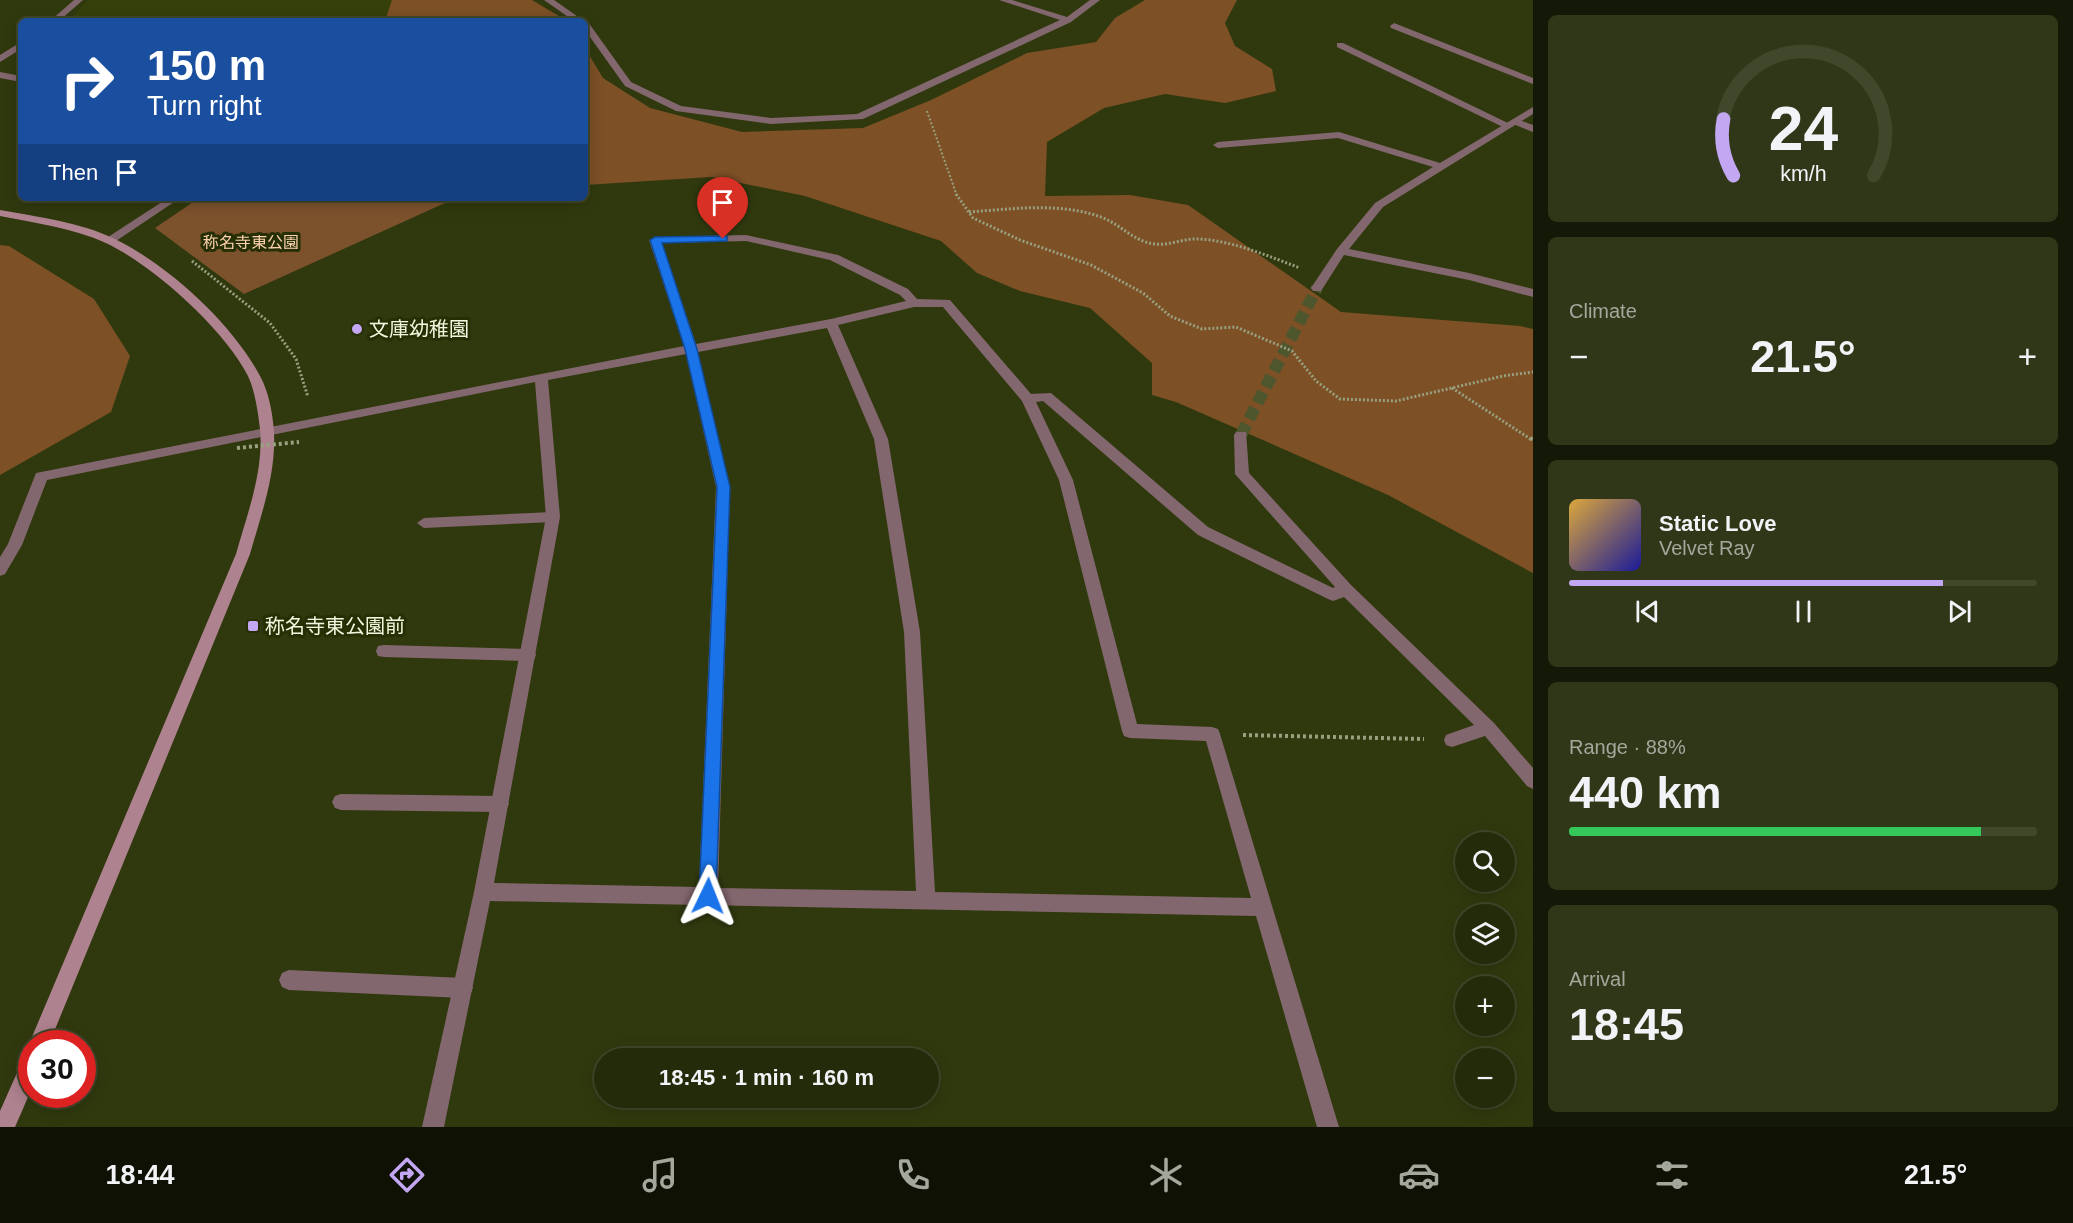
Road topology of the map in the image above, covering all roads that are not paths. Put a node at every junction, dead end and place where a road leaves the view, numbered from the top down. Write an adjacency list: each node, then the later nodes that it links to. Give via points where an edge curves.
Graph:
1 (79, 0): 5 (street)
2 (548, 0): 6 (street)
3 (1003, 0): 7 (street)
4 (1096, 0): 7 (street)
5 (58, 18)
6 (575, 18)
7 (1068, 20): 9 (street, via 859,117 771,121 679,109 628,84)
8 (1394, 26): 15 (street)
9 (588, 28)
10 (1340, 45): 17 (street)
11 (18, 47): 12 (street)
12 (0, 59)
13 (0, 75): 14 (street)
14 (18, 78)
15 (1533, 81)
16 (1533, 110): 17 (street)
17 (1513, 124): 18 (street); 20 (street)
18 (1533, 129)
19 (1218, 145): 20 (street, via 1339,135)
20 (1442, 167): 24 (street, via 1379,205)
21 (170, 201): 23 (street)
22 (0, 213): 23 (street)
23 (109, 241): 32 (street, via 174,283 223,333 255,377)
24 (1341, 251): 25 (street); 26 (street)
25 (1317, 288)
26 (1533, 293)
27 (914, 303): 28 (street); 29 (street, via 904,291 834,257 746,238 655,240); 31 (street, via 946,303)
28 (831, 322): 29 (street); 47 (street, via 881,439 912,632)
29 (691, 349): 30 (street); 46 (street, via 723,487)
30 (541, 377): 32 (street); 34 (street)
31 (1028, 399): 37 (street, via 1046,396 1203,531 1333,595); 48 (street, via 1066,480 1130,731 1212,734)
32 (267, 431): 36 (street, via 41,476 15,545); 51 (street, via 264,473 243,554)
33 (1241, 435): 37 (street, via 1242,474)
34 (553, 517): 35 (street); 39 (street)
35 (424, 523)
36 (0, 570)
37 (1346, 589): 40 (street)
38 (384, 651): 39 (street)
39 (528, 655): 44 (street)
40 (1488, 728): 41 (street); 42 (street)
41 (1452, 740)
42 (1533, 781)
43 (341, 802): 44 (street)
44 (500, 804): 45 (street)
45 (483, 892): 46 (street); 50 (street)
46 (708, 896): 47 (street)
47 (926, 900): 48 (street)
48 (1264, 906): 55 (street)
49 (289, 980): 50 (street)
50 (463, 988): 54 (street)
51 (45, 1030)
52 (18, 1094): 53 (street)
53 (4, 1127)
54 (433, 1127)
55 (1328, 1127)

